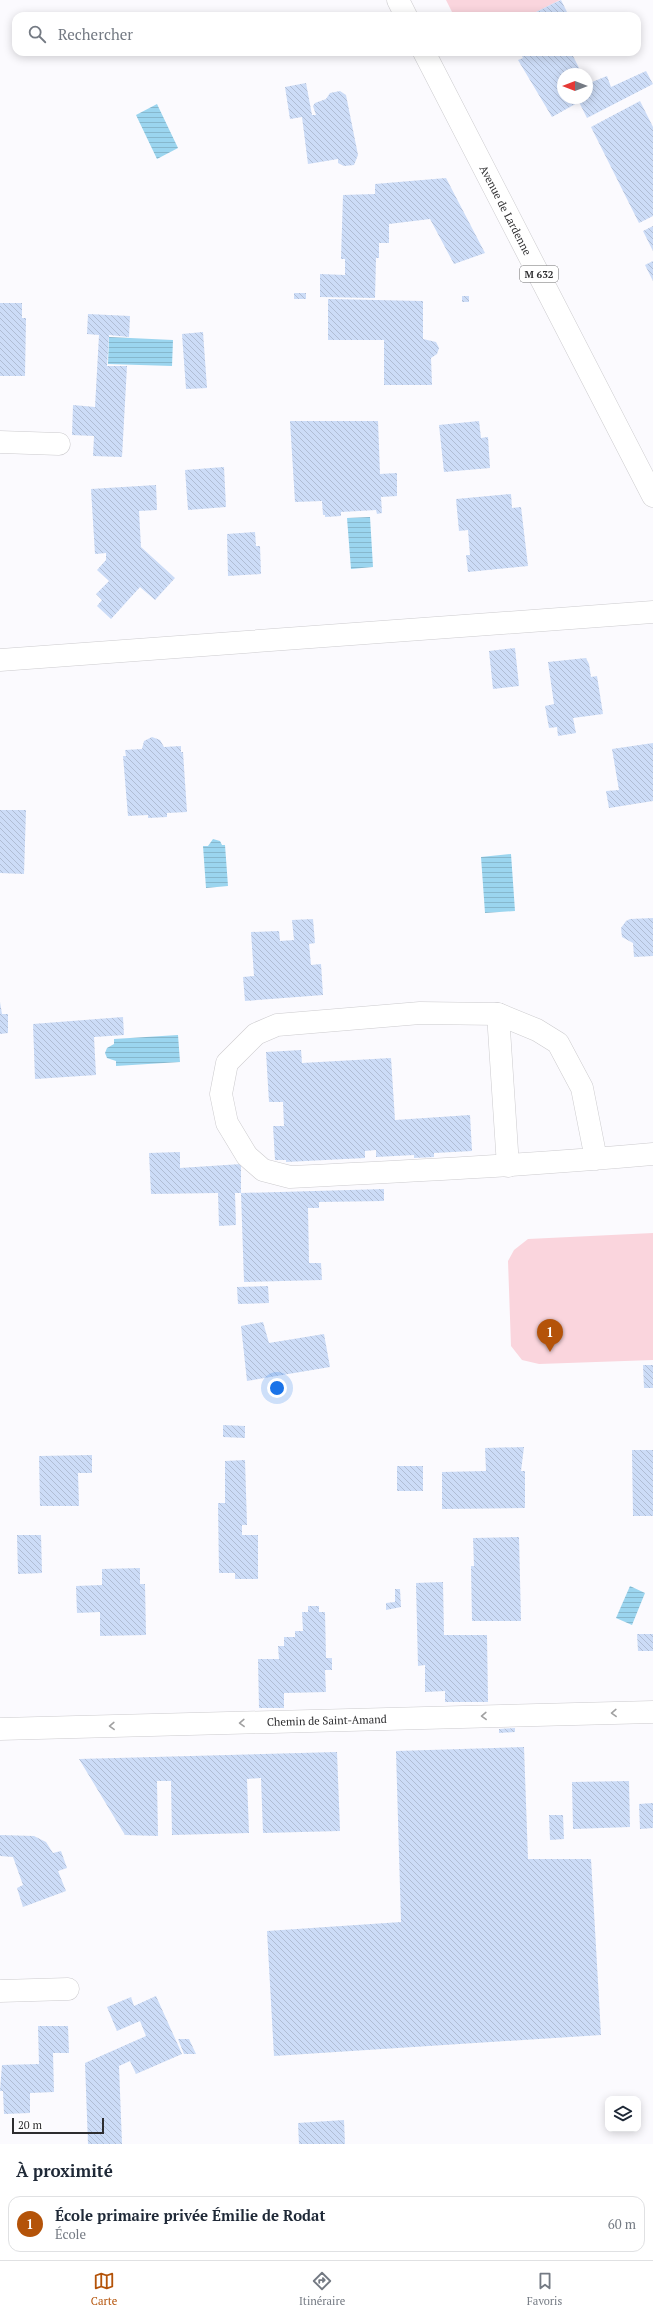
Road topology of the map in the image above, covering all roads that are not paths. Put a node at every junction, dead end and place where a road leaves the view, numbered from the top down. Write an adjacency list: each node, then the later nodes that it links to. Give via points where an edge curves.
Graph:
1 (398, 0): 2 (street)
2 (404, 12)
3 (426, 56): 6 (street, Avenue de Lardenne / M 632)
4 (0, 442): 5 (street)
5 (60, 444)
6 (653, 496)
7 (653, 612): 8 (street)
8 (0, 660)
9 (498, 1014): 11 (street, via 538,1030 558,1043 582,1088); 12 (street); 12 (street, via 420,1013 277,1025 256,1034 227,1063 221,1094 227,1123 247,1156 263,1170 290,1177)
10 (653, 1154): 11 (street)
11 (596, 1159): 12 (street)
12 (508, 1166)
13 (653, 1712): 14 (street, Chemin de Saint-Amand, one-way to 14)
14 (0, 1729)
15 (68, 1989): 16 (street)
16 (0, 1991)

